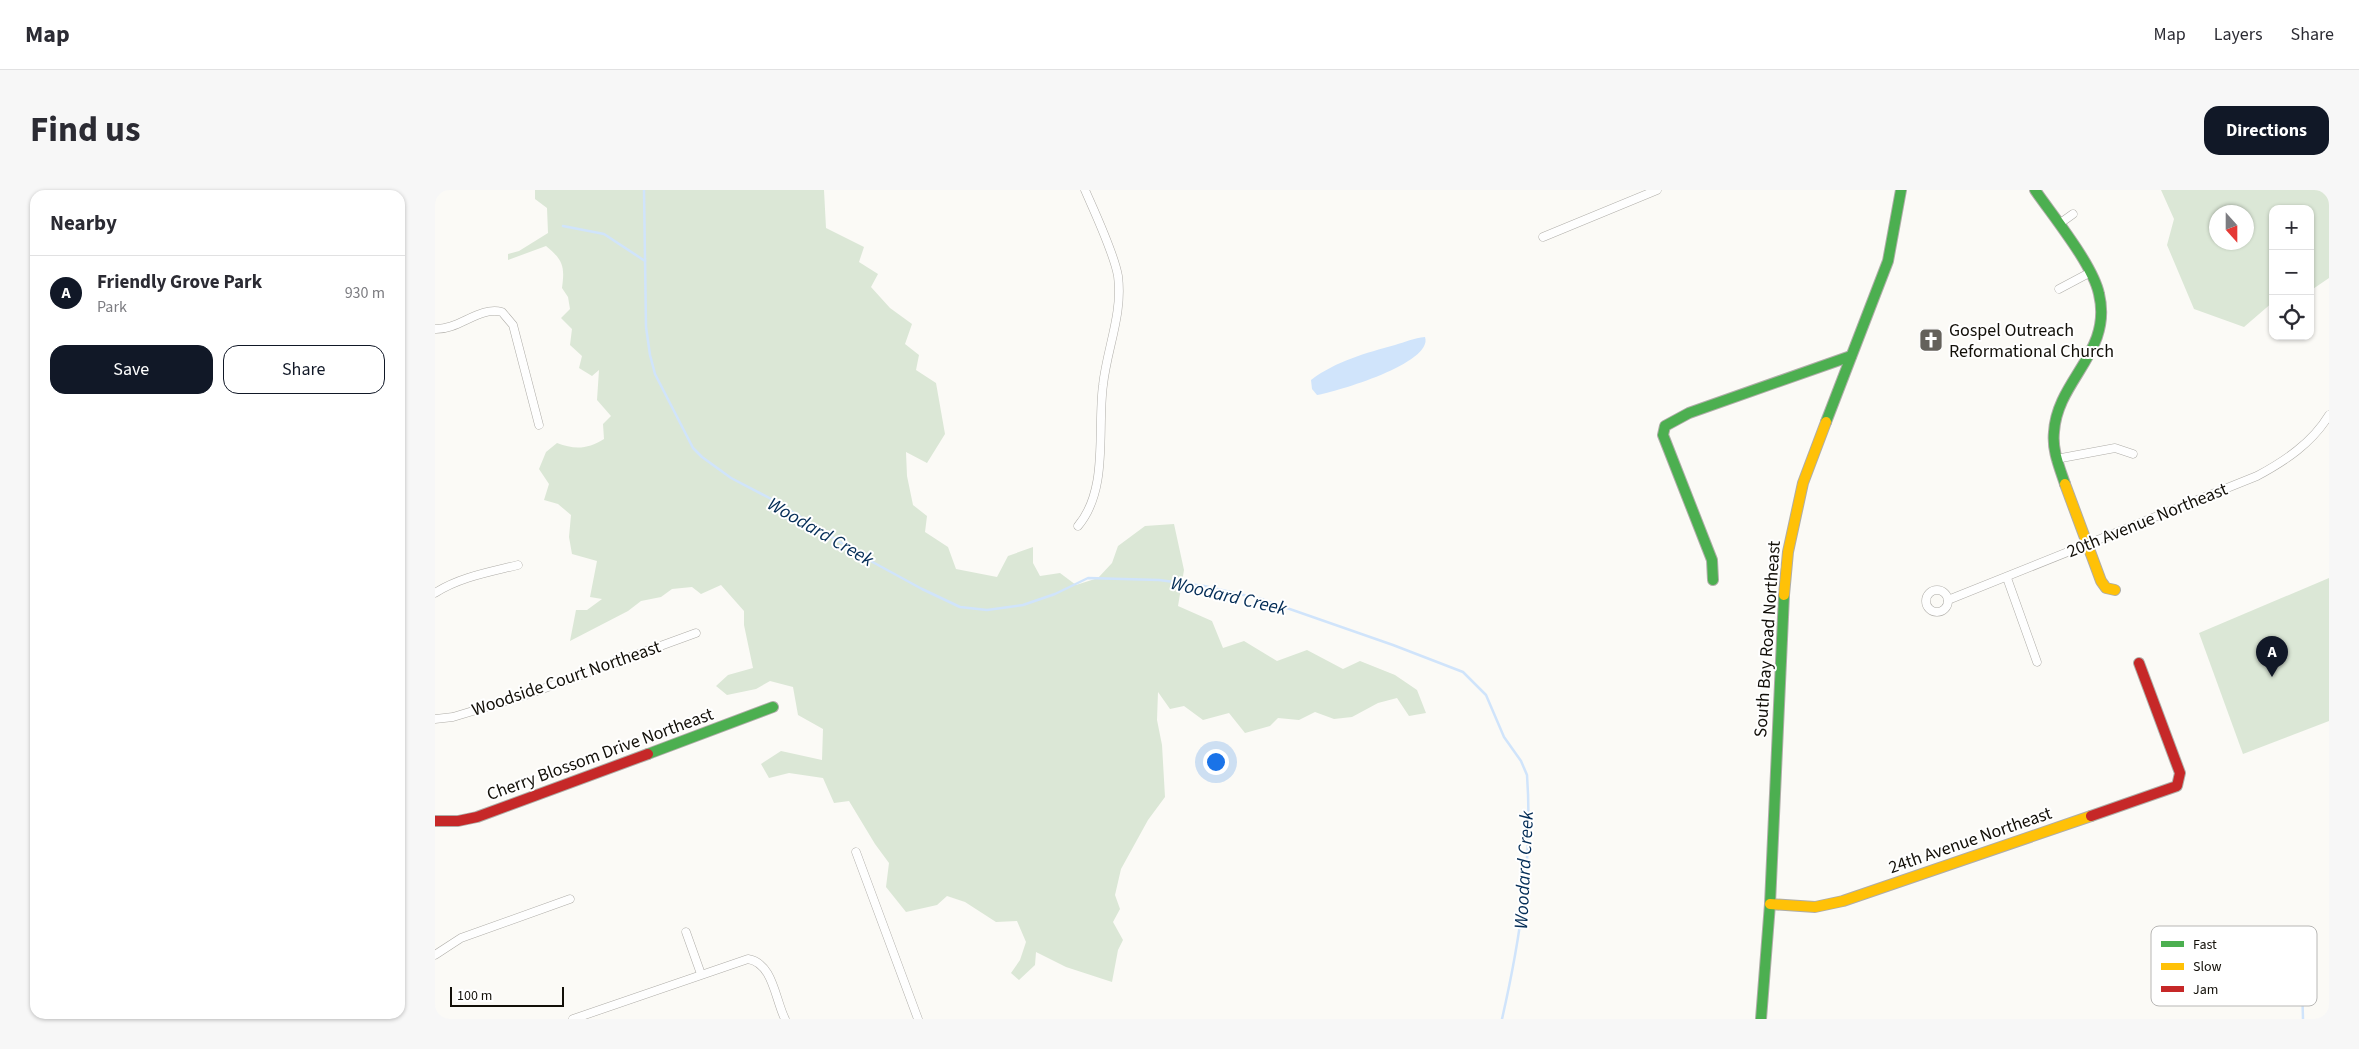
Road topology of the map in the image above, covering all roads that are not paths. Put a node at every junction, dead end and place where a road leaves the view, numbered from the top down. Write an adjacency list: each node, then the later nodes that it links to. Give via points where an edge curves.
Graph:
1 (1085, 190): 16 (street, via 1115,266 1119,305 1103,386 1097,478 1089,508)
2 (1657, 190): 7 (street)
3 (1901, 190): 11 (street, South Bay Road Northeast, via 1888,262)
4 (2035, 190): 6 (street)
5 (2073, 214): 6 (street)
6 (2059, 224): 8 (street)
7 (1543, 237)
8 (2091, 272): 9 (street); 15 (street, via 2101,295 2103,323 2096,343 2056,415 2052,438)
9 (2059, 289)
10 (435, 329): 13 (street, via 493,310 503,312 513,325)
11 (1851, 356): 20 (street, via 1689,413 1665,426 1663,435 1712,560); 32 (street, South Bay Road Northeast, via 1803,483 1788,552)
12 (2329, 415): 17 (street, 20th Avenue Northeast, via 2315,434 2279,464 2257,476)
13 (539, 425)
14 (2133, 454): 15 (street, via 2115,448)
15 (2056, 459): 17 (street)
16 (1078, 526)
17 (2087, 544): 19 (street, 20th Avenue Northeast); 21 (street, via 2101,581 2106,588)
18 (518, 565): 22 (street, via 475,575)
19 (2007, 578): 23 (street, 20th Avenue Northeast); 25 (street)
20 (1713, 580)
21 (2115, 590)
22 (435, 593)
23 (1948, 600)
24 (696, 633): 28 (street, Woodside Court Northeast, via 526,695 453,718)
25 (2037, 662)
26 (2139, 663): 32 (street, 24th Avenue Northeast, via 2180,772 2177,786 1843,901 1815,907)
27 (773, 707): 29 (street, Cherry Blossom Drive Northeast, via 477,817 458,822)
28 (435, 720)
29 (435, 822)
30 (856, 852): 38 (street)
31 (570, 899): 34 (street, via 461,938)
32 (1770, 904): 39 (street, South Bay Road Northeast)
33 (686, 932): 35 (street)
34 (435, 955)
35 (701, 974): 36 (street); 37 (street, via 748,959 756,960 768,973)
36 (573, 1019)
37 (785, 1019)
38 (919, 1019)
39 (1761, 1019)

